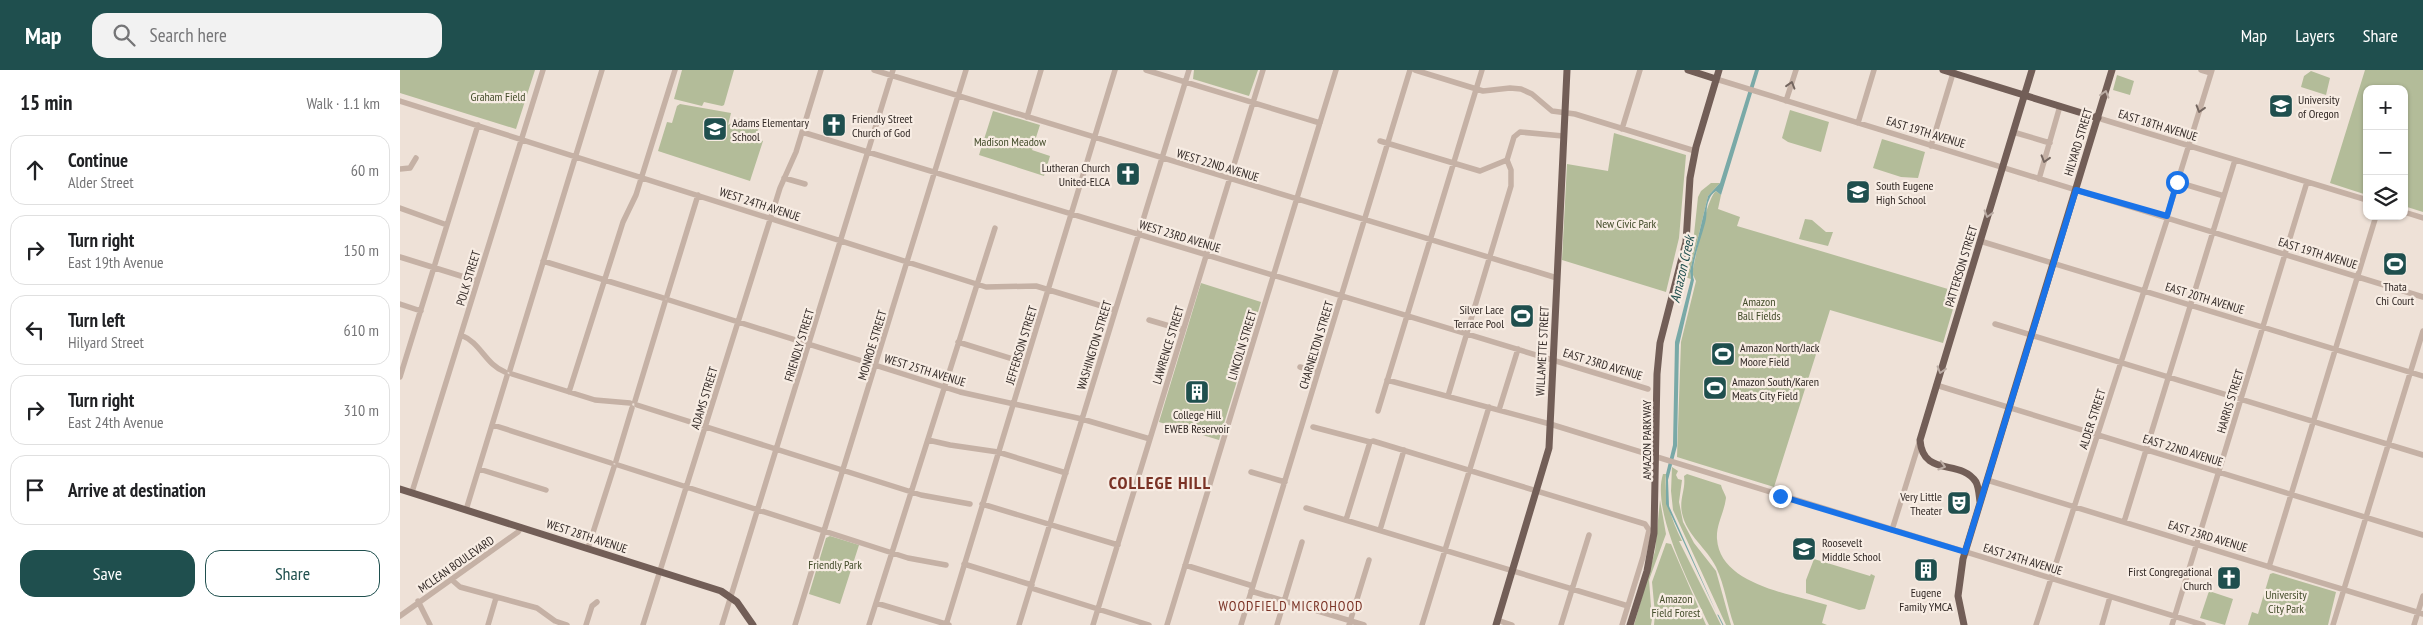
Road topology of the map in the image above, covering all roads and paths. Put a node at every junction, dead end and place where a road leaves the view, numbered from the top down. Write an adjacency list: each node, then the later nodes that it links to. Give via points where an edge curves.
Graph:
1 (543, 70): 49 (street, POLK STREET)
2 (602, 70): 57 (street)
3 (675, 70): 66 (street)
4 (821, 70): 45 (street, ADAMS STREET)
5 (874, 70): 28 (street, WEST 22ND AVENUE)
6 (966, 70): 32 (street, MONROE STREET)
7 (1042, 70): 39 (street)
8 (1115, 70): 48 (street, JEFFERSON STREET)
9 (1146, 70): 30 (street)
10 (1189, 70): 30 (street, WASHINGTON STREET)
11 (1262, 70): 36 (street, LAWRENCE STREET)
12 (1336, 70): 41 (street, LINCOLN STREET)
13 (1410, 70): 52 (street, CHARNELTON STREET)
14 (1415, 70): 31 (street)
15 (1482, 70): 31 (street)
16 (1567, 70): 38 (main road, WILLAMETTE STREET)
17 (1640, 70): 44 (street)
18 (1688, 70): 29 (main road, EAST 19TH AVENUE)
19 (1719, 70): 29 (main road, AMAZON PARKWAY)
20 (1796, 70): 35 (street, one-way to 20)
21 (1874, 70): 42 (street)
22 (1943, 70): 26 (main road, EAST 18TH AVENUE)
23 (2032, 70): 33 (main road, PATTERSON STREET)
24 (2112, 70): 40 (main road, HILYARD STREET, one-way to 24)
25 (2201, 70): 27 (street)
26 (1954, 72): 33 (main road, EAST 18TH AVENUE); 53 (street)
27 (2211, 72): 54 (street, ALDER STREET, one-way to 54)
28 (892, 73): 32 (street, WEST 22ND AVENUE); 56 (street, FRIENDLY STREET)
29 (1716, 79): 35 (street, EAST 19TH AVENUE); 55 (main road, AMAZON PARKWAY)
30 (1186, 82): 36 (street); 59 (street, WASHINGTON STREET)
31 (1476, 89): 38 (street, via 1489,92 1521,89 1552,111); 62 (street)
32 (958, 96): 39 (street, WEST 22ND AVENUE); 65 (street, MONROE STREET)
33 (2025, 96): 37 (main road, EAST 18TH AVENUE); 46 (main road, PATTERSON STREET)
34 (400, 101): 43 (street, WEST 24TH AVENUE)
35 (1786, 101): 42 (street, EAST 19TH AVENUE)
36 (1253, 102): 41 (street); 68 (street, LAWRENCE STREET)
37 (2060, 106): 40 (main road, EAST 18TH AVENUE); 51 (street)
38 (1564, 113): 44 (street); 47 (main road, WILLAMETTE STREET)
39 (1027, 117): 48 (street, WEST 22ND AVENUE)
40 (2098, 118): 54 (street, EAST 18TH AVENUE); 73 (main road, HILYARD STREET)
41 (1320, 123): 77 (street, LINCOLN STREET)
42 (1858, 123): 53 (street, EAST 19TH AVENUE)
43 (478, 126): 49 (street, WEST 24TH AVENUE); 86 (street)
44 (1622, 128): 55 (street)
45 (802, 132): 56 (street, WEST 23RD AVENUE); 67 (street, ADAMS STREET)
46 (2014, 132): 51 (street); 63 (main road, PATTERSON STREET)
47 (1563, 136): 60 (street, via 1520,132 1514,138); 103 (main road, WILLAMETTE STREET)
48 (1094, 138): 59 (street, WEST 22ND AVENUE); 80 (street, JEFFERSON STREET)
49 (522, 140): 57 (street, WEST 24TH AVENUE); 105 (street, POLK STREET)
50 (1380, 141): 52 (street)
51 (2050, 143): 69 (street, one-way to 69)
52 (1388, 144): 62 (street); 84 (street, CHARNELTON STREET)
53 (1931, 146): 63 (street, EAST 19TH AVENUE)
54 (2188, 146): 61 (street, EAST 18TH AVENUE); 70 (street, ALDER STREET)
55 (1695, 151): 172 (main road, AMAZON PARKWAY, via 1686,242 1658,358)
56 (868, 152): 65 (street, WEST 23RD AVENUE); 90 (street, FRIENDLY STREET)
57 (575, 156): 66 (street, WEST 24TH AVENUE); 97 (street)
58 (416, 158): 64 (street, via 410,168)
59 (1162, 158): 68 (street, WEST 22ND AVENUE); 89 (street, WASHINGTON STREET)
60 (1507, 160): 62 (street, via 1480,171); 96 (street, via 1511,186)
61 (2235, 160): 71 (street, EAST 18TH AVENUE); 75 (street)
62 (1454, 164): 91 (street)
63 (2003, 168): 69 (street, EAST 19TH AVENUE); 92 (main road, PATTERSON STREET, one-way to 92)
64 (400, 169)
65 (936, 172): 80 (street, WEST 23RD AVENUE); 98 (street, MONROE STREET)
66 (642, 177): 74 (street, WEST 24TH AVENUE); 104 (street, via 623,222)
67 (784, 178): 72 (street); 81 (street, ADAMS STREET)
68 (1229, 179): 77 (street, WEST 22ND AVENUE); 93 (street, LAWRENCE STREET)
69 (2039, 179): 73 (street, EAST 19TH AVENUE)
70 (2177, 182): 75 (street); 82 (street, ALDER STREET)
71 (2308, 182): 76 (street, EAST 18TH AVENUE); 94 (street, HARRIS STREET)
72 (805, 184)
73 (2076, 190): 82 (street, EAST 19TH AVENUE); 99 (main road, HILYARD STREET)
74 (698, 195): 81 (street, WEST 24TH AVENUE); 111 (street)
75 (2224, 196): 88 (street)
76 (2363, 199)
77 (1297, 200): 84 (street, WEST 22ND AVENUE); 101 (street, LINCOLN STREET)
78 (400, 208): 86 (street)
79 (2408, 213): 83 (street)
80 (1071, 214): 89 (street, WEST 23RD AVENUE); 107 (street, JEFFERSON STREET)
81 (770, 218): 90 (street, WEST 24TH AVENUE); 118 (street, ADAMS STREET)
82 (2167, 218): 88 (street, EAST 19TH AVENUE); 108 (street, ALDER STREET)
83 (2423, 218)
84 (1364, 220): 91 (street, WEST 22ND AVENUE); 109 (street, CHARNELTON STREET)
85 (2375, 220): 102 (street)
86 (447, 225): 100 (street)
87 (995, 228): 106 (street)
88 (2213, 232): 94 (street, EAST 19TH AVENUE); 113 (street)
89 (1139, 234): 93 (street, WEST 23RD AVENUE); 114 (street, WASHINGTON STREET)
90 (841, 240): 98 (street, WEST 24TH AVENUE); 127 (street, FRIENDLY STREET)
91 (1430, 240): 96 (street, WEST 22ND AVENUE); 116 (street)
92 (1980, 241): 99 (street, EAST 20TH AVENUE); 142 (main road, PATTERSON STREET, one-way to 142)
93 (1206, 255): 101 (street, WEST 23RD AVENUE); 121 (street, LAWRENCE STREET)
94 (2286, 255): 102 (street, EAST 19TH AVENUE); 120 (street, HARRIS STREET)
95 (400, 257): 100 (street)
96 (1489, 258): 103 (street, WEST 22ND AVENUE); 123 (street)
97 (543, 260): 104 (street, WEST 25TH AVENUE); 137 (street)
98 (908, 262): 106 (street, WEST 24TH AVENUE); 133 (street, MONROE STREET)
99 (2053, 263): 108 (street, EAST 20TH AVENUE); 124 (main road, HILYARD STREET)
100 (434, 268): 105 (street); 115 (street)
101 (1274, 275): 109 (street, WEST 23RD AVENUE); 218 (street, LINCOLN STREET)
102 (2358, 277): 110 (street, EAST 19TH AVENUE); 129 (street)
103 (1557, 278): 130 (main road, WILLAMETTE STREET)
104 (605, 280): 111 (street, WEST 25TH AVENUE); 145 (street)
105 (477, 281): 125 (street, POLK STREET)
106 (976, 284): 107 (street, WEST 24TH AVENUE, via 993,288 1029,285); 126 (street)
107 (1048, 289): 114 (street, WEST 24TH AVENUE); 132 (street, JEFFERSON STREET)
108 (2144, 290): 113 (street, EAST 20TH AVENUE); 131 (street, ALDER STREET)
109 (1342, 296): 116 (street, WEST 23RD AVENUE); 135 (street, CHARNELTON STREET)
110 (2423, 297)
111 (666, 299): 118 (street, WEST 25TH AVENUE); 148 (street)
112 (400, 304): 115 (street)
113 (2190, 304): 120 (street, EAST 20TH AVENUE); 140 (street)
114 (1115, 310): 154 (street, WASHINGTON STREET)
115 (421, 311): 139 (street)
116 (1407, 316): 123 (street, WEST 23RD AVENUE); 141 (street)
117 (1150, 320): 121 (street)
118 (738, 322): 127 (street, WEST 25TH AVENUE); 158 (street, ADAMS STREET)
119 (1995, 324): 124 (street)
120 (2264, 327): 129 (street, EAST 20TH AVENUE); 147 (street, HARRIS STREET)
121 (1183, 330): 161 (street, LAWRENCE STREET)
122 (2423, 332): 136 (street)
123 (1466, 334): 128 (street, WEST 23RD AVENUE); 146 (street)
124 (2031, 335): 131 (street); 151 (main road, HILYARD STREET)
125 (461, 336): 137 (street, via 475,343 491,364); 188 (street, POLK STREET)
126 (958, 342): 132 (street); 143 (street)
127 (809, 344): 133 (street, WEST 25TH AVENUE); 167 (street, FRIENDLY STREET)
128 (1518, 349): 130 (street, WEST 23RD AVENUE); 152 (street)
129 (2336, 349): 136 (street, EAST 20TH AVENUE); 155 (street)
130 (1552, 361): 144 (street, EAST 23RD AVENUE); 156 (main road, WILLAMETTE STREET)
131 (2121, 362): 140 (street); 160 (street, ALDER STREET)
132 (1026, 363): 149 (street, JEFFERSON STREET)
133 (876, 366): 143 (street, WEST 25TH AVENUE); 176 (street, MONROE STREET)
134 (1300, 367): 135 (street)
135 (1318, 372): 183 (street, CHARNELTON STREET)
136 (2410, 372): 138 (street, EAST 20TH AVENUE); 165 (street)
137 (509, 373): 145 (street); 157 (street)
138 (2423, 376)
139 (400, 377)
140 (2168, 377): 147 (street); 166 (street)
141 (1387, 380): 146 (street); 153 (street)
142 (1936, 385): 151 (street, EAST 22ND AVENUE); 163 (main road, PATTERSON STREET)
143 (944, 387): 149 (street, WEST 25TH AVENUE); 162 (street)
144 (1648, 390)
145 (570, 392): 148 (street, via 595,400)
146 (1448, 396): 150 (street)
147 (2241, 399): 155 (street); 180 (street, HARRIS STREET)
148 (633, 404): 158 (street); 173 (street)
149 (1013, 404): 154 (street, WEST 25TH AVENUE); 169 (street, JEFFERSON STREET)
150 (1489, 408): 152 (street); 177 (street)
151 (2009, 408): 160 (street, EAST 22ND AVENUE); 182 (main road, HILYARD STREET)
152 (1499, 410): 156 (street)
153 (1378, 411)
154 (1082, 419): 161 (street, WEST 25TH AVENUE); 181 (street, WASHINGTON STREET)
155 (2314, 421): 165 (street); 190 (street)
156 (1550, 424): 172 (street, EAST 24TH AVENUE); 187 (main road, WILLAMETTE STREET, via 1548,452)
157 (493, 425): 173 (street); 174 (street)
158 (705, 427): 167 (street); 184 (street, ADAMS STREET)
159 (1313, 427): 164 (street)
160 (2098, 434): 166 (street, EAST 22ND AVENUE); 194 (street, ALDER STREET)
161 (1150, 439): 209 (street, LAWRENCE STREET)
162 (928, 440): 169 (street); 189 (street)
163 (1920, 440): 170 (main road); 175 (street, PATTERSON STREET)
164 (1371, 442): 168 (street); 199 (street)
165 (2388, 444): 171 (street); 198 (street)
166 (2146, 449): 180 (street, EAST 22ND AVENUE); 200 (street)
167 (776, 450): 176 (street); 197 (street, FRIENDLY STREET)
168 (1404, 450): 177 (street); 203 (street)
169 (998, 452): 181 (street); 193 (street, JEFFERSON STREET)
170 (1923, 455): 175 (street, PATTERSON STREET); 179 (main road, one-way to 179, via 1932,463)
171 (2423, 455)
172 (1657, 457): 204 (street, EAST 24TH AVENUE); 264 (main road, AMAZON PARKWAY, via 1654,533 1647,571)
173 (615, 464): 184 (street); 211 (street)
174 (479, 469): 186 (street); 196 (street)
175 (1911, 469): 204 (street, PATTERSON STREET)
176 (844, 471): 189 (street); 205 (street, MONROE STREET)
177 (1470, 471): 187 (street); 212 (street)
178 (1251, 472): 183 (street)
179 (1963, 472): 182 (main road); 191 (main road, via 1975,481)
180 (2219, 472): 190 (street, EAST 22ND AVENUE); 210 (street, HARRIS STREET)
181 (1066, 473): 201 (street, WASHINGTON STREET)
182 (1987, 480): 191 (main road, HILYARD STREET); 194 (street, EAST 23RD AVENUE)
183 (1285, 482): 225 (street, CHARNELTON STREET)
184 (686, 487): 197 (street); 221 (street, ADAMS STREET)
185 (400, 489): 188 (main road, WEST 28TH AVENUE)
186 (546, 490)
187 (1537, 491): 220 (main road, WILLAMETTE STREET); 236 (street, via 1647,525 1649,531 1644,557)
188 (412, 492): 196 (main road, WEST 28TH AVENUE)
189 (911, 492): 192 (street); 213 (street)
190 (2291, 494): 198 (street, EAST 22ND AVENUE); 219 (street)
191 (1980, 502): 214 (main road, HILYARD STREET)
192 (970, 504)
193 (982, 504): 201 (street); 216 (street, JEFFERSON STREET)
194 (2074, 507): 200 (street, EAST 23RD AVENUE); 222 (street, ALDER STREET)
195 (1306, 508): 199 (street)
196 (466, 510): 202 (main road, WEST 28TH AVENUE)
197 (758, 510): 205 (street); 229 (street, FRIENDLY STREET)
198 (2366, 517): 207 (street, EAST 22ND AVENUE); 227 (street)
199 (1346, 520): 203 (street)
200 (2124, 522): 210 (street, EAST 23RD AVENUE)
201 (1050, 524): 209 (street); 224 (street, WASHINGTON STREET)
202 (520, 527): 211 (main road, WEST 28TH AVENUE); 223 (street, MCLEAN BOULEVARD, via 518,532)
203 (1380, 530): 212 (street)
204 (1892, 530): 214 (street, EAST 24TH AVENUE)
205 (824, 532): 213 (street); 250 (street, MONROE STREET)
206 (1588, 534): 226 (street)
207 (2423, 535)
208 (1302, 542): 232 (street)
209 (1118, 545): 237 (street, LAWRENCE STREET)
210 (2196, 545): 219 (street, EAST 23RD AVENUE); 240 (street, HARRIS STREET)
211 (588, 548): 221 (main road, WEST 28TH AVENUE)
212 (1445, 550): 220 (street); 260 (street)
213 (892, 552): 217 (street); 235 (street)
214 (1965, 552): 222 (street, EAST 24TH AVENUE); 265 (main road, HILYARD STREET, via 1958,596)
215 (1369, 560): 241 (street)
216 (964, 564): 224 (street); 252 (street, JEFFERSON STREET)
217 (946, 565)
218 (1185, 565): 225 (street); 256 (street, LINCOLN STREET)
219 (2269, 567): 227 (street, EAST 23RD AVENUE)
220 (1512, 570): 226 (street); 242 (main road, WILLAMETTE STREET)
221 (660, 571): 229 (main road, WEST 28TH AVENUE); 247 (street, ADAMS STREET)
222 (2051, 579): 230 (street, EAST 24TH AVENUE); 266 (street, ALDER STREET)
223 (452, 580): 231 (street, via 457,586); 233 (street, MCLEAN BOULEVARD)
224 (1031, 586): 237 (street); 253 (street, WASHINGTON STREET)
225 (1252, 588): 232 (street); 257 (street, CHARNELTON STREET)
226 (1572, 589): 236 (street); 262 (street)
227 (2344, 590): 238 (street, EAST 23RD AVENUE); 270 (street)
228 (2423, 596): 238 (street)
229 (731, 597): 248 (street, FRIENDLY STREET); 249 (main road, WEST 28TH AVENUE, via 739,603)
230 (2110, 597): 240 (street, EAST 24TH AVENUE); 267 (street)
231 (496, 598): 244 (street); 245 (street, via 507,598 537,608)
232 (1284, 600): 241 (street); 258 (street)
233 (418, 601): 239 (street, MCLEAN BOULEVARD); 243 (street)
234 (597, 602): 246 (street, via 592,606)
235 (876, 603): 251 (street); 252 (street)
236 (1628, 606): 263 (street)
237 (1098, 609): 254 (street, LAWRENCE STREET); 255 (street)
238 (2421, 613): 271 (street)
239 (400, 616)
240 (2174, 616): 268 (street, HARRIS STREET); 269 (street, EAST 24TH AVENUE)
241 (1350, 623): 259 (street)
242 (1496, 623): 261 (street)
243 (430, 625)
244 (488, 625)
245 (567, 625)
246 (586, 625)
247 (643, 625)
248 (722, 625)
249 (753, 625)
250 (795, 625)
251 (870, 625)
252 (947, 625)
253 (1019, 625)
254 (1093, 625)
255 (1149, 625)
256 (1167, 625)
257 (1241, 625)
258 (1277, 625)
259 (1364, 625)
260 (1422, 625)
261 (1512, 625)
262 (1561, 625)
263 (1622, 625)
264 (1630, 625)
265 (1964, 625)
266 (2036, 625)
267 (2102, 625)
268 (2172, 625)
269 (2203, 625)
270 (2333, 625)
271 (2414, 625)

